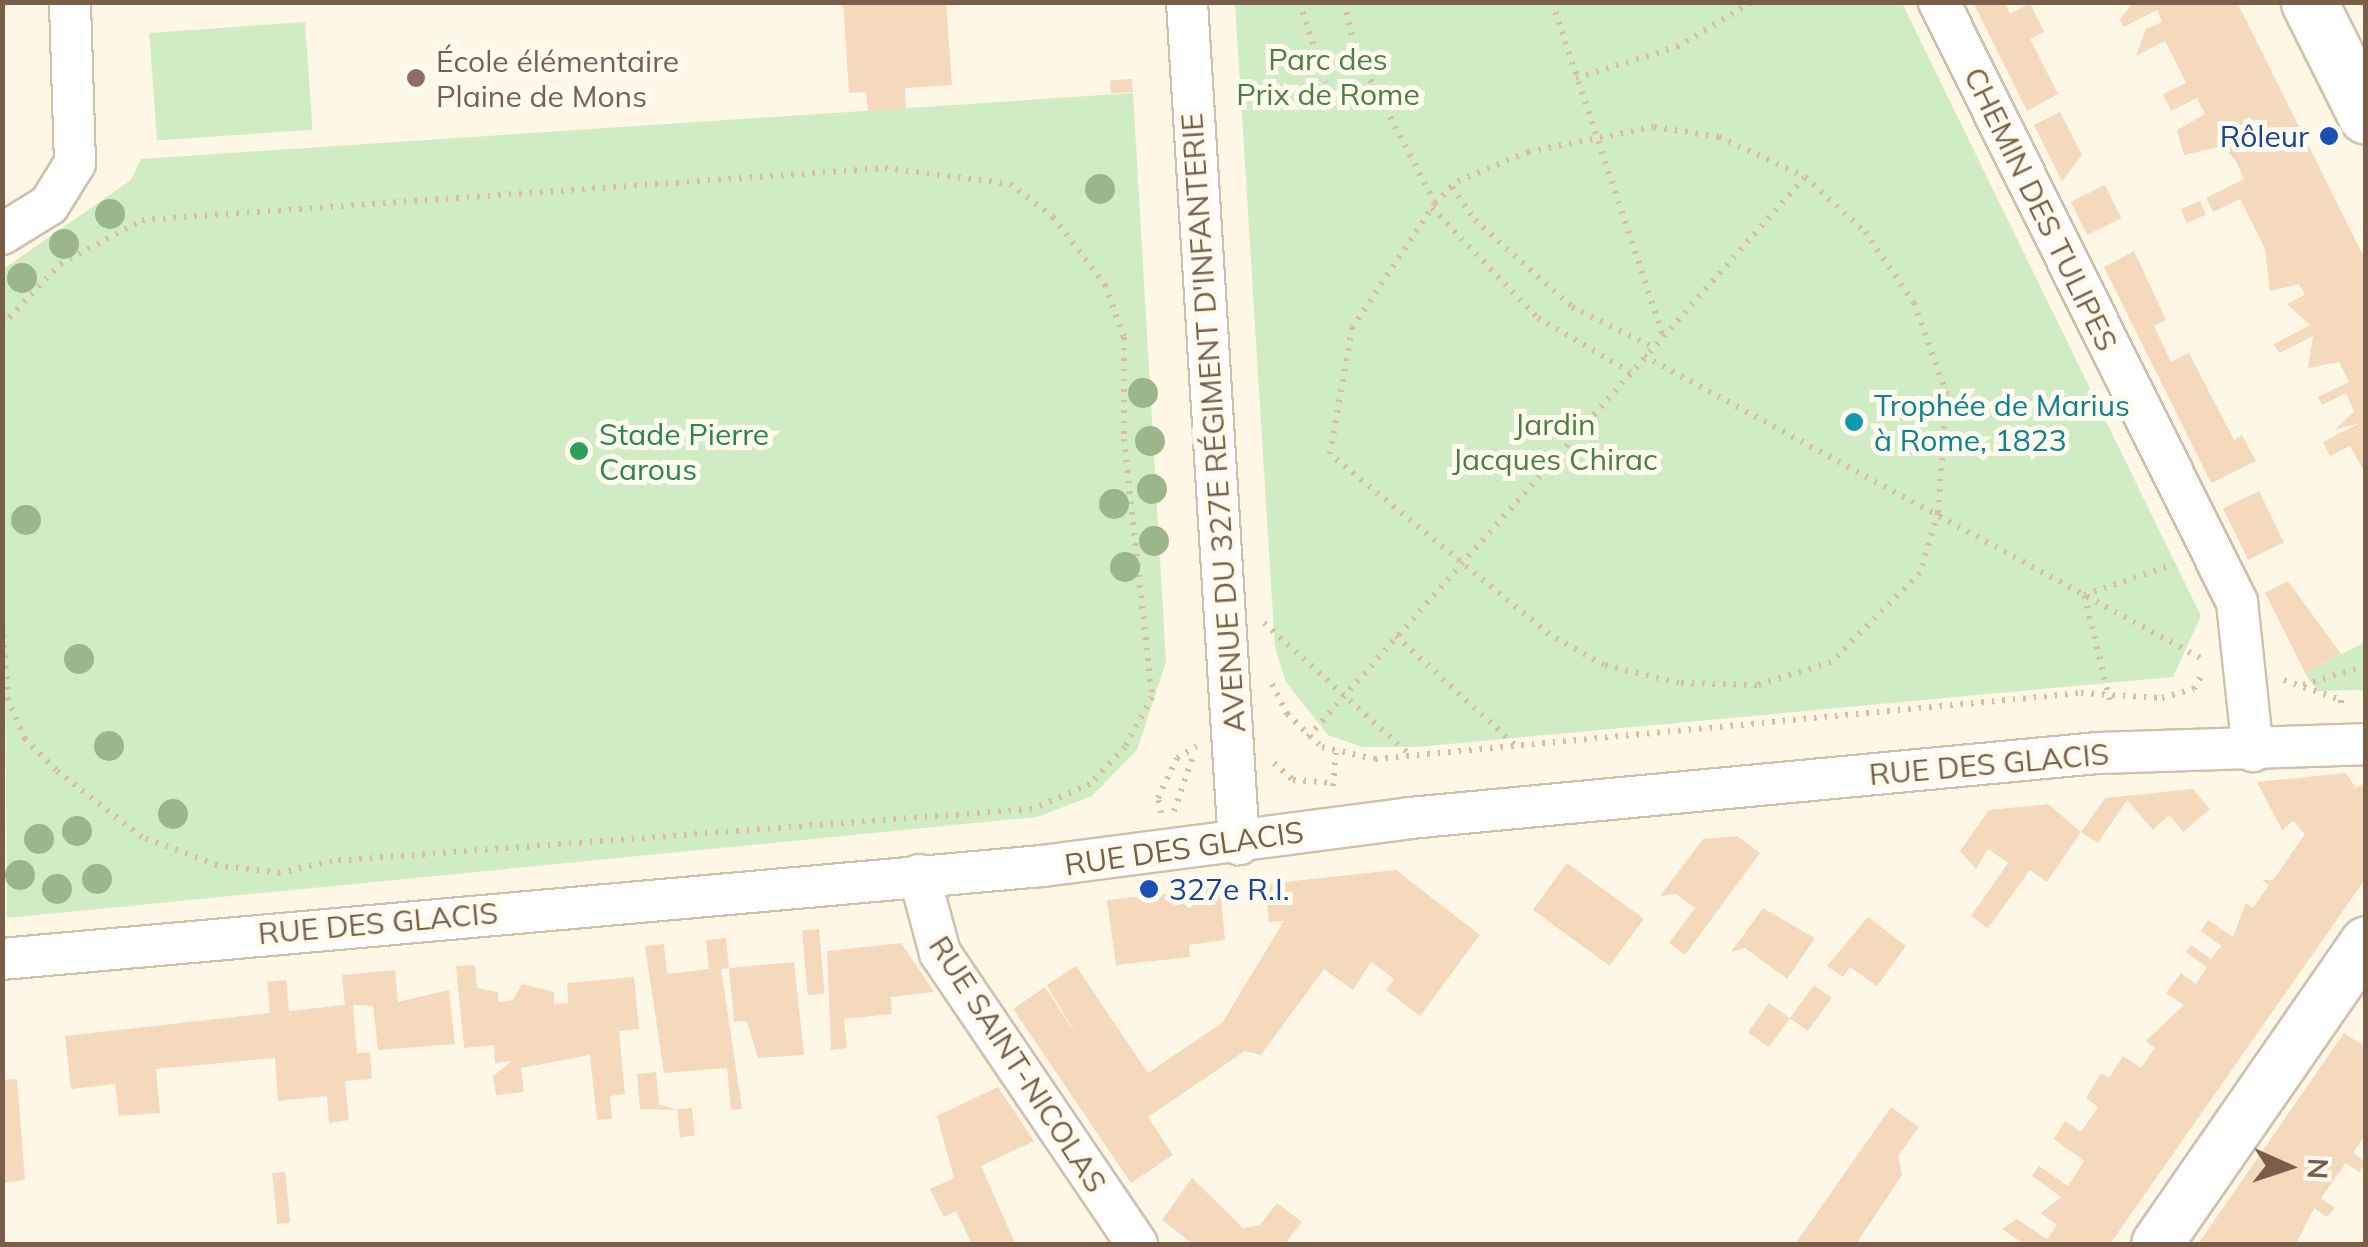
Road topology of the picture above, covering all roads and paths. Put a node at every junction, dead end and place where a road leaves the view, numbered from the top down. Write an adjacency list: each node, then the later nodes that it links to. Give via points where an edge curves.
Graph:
1 (70, 2): 16 (street, via 75,163 49,205)
2 (1187, 2): 44 (street, AVENUE DU 327E RÉGIMENT D'INFANTERIE)
3 (1299, 2): 10 (path)
4 (1344, 2): 15 (path, via 1356,52)
5 (1552, 2): 9 (path)
6 (1752, 2): 9 (path, via 1677,48)
7 (1938, 2): 23 (street, CHEMIN DES TULIPES)
8 (2309, 2): 11 (main road)
9 (1576, 78): 12 (path)
10 (1326, 83)
11 (2366, 116)
12 (1595, 135): 13 (path, via 1654,127 1719,137); 14 (path); 18 (path)
13 (1805, 178): 18 (path); 22 (path, via 1865,232 1914,303 1947,395)
14 (1452, 187): 15 (path); 19 (path, via 1475,220 1572,307)
15 (1434, 206): 21 (path, via 1538,318); 24 (path, via 1352,328 1330,454)
16 (2, 234)
17 (2, 325): 27 (path, via 60,264 142,220 885,168 1010,184 1053,217 1105,284 1124,337 1124,439 1152,697 1125,747 1090,784 1032,808 332,861 280,873 218,866 142,837 56,770 25,739 8,700)
18 (1662, 336): 19 (path)
19 (1654, 347): 20 (path)
20 (1644, 356): 21 (path); 22 (path)
21 (1630, 372): 24 (path)
22 (1938, 514): 24 (path, via 1920,573 1878,623 1831,662 1757,686 1679,683 1604,665); 25 (path)
23 (2212, 552): 25 (path); 40 (street, CHEMIN DES TULIPES, via 2247,631)
24 (1461, 562): 29 (path)
25 (2084, 595): 35 (path); 35 (path, via 2209,663 2194,689)
26 (1262, 603): 28 (path)
27 (2, 616)
28 (1263, 622): 30 (path); 34 (path)
29 (1396, 636): 34 (path); 39 (path)
30 (1266, 639)
31 (2366, 666): 33 (path)
32 (1270, 673): 36 (path, via 1286,714)
33 (2303, 685)
34 (1344, 696): 36 (path); 42 (path)
35 (2110, 700): 39 (path, via 2080,693)
36 (1308, 737): 41 (path)
37 (2366, 744): 40 (street, RUE DES GLACIS)
38 (1197, 745): 45 (path, via 1178,758 1158,798)
39 (1516, 746): 42 (path)
40 (2253, 752): 44 (street, RUE DES GLACIS, via 2077,755 1410,818)
41 (1336, 753): 42 (path); 43 (path)
42 (1412, 757)
43 (1332, 782)
44 (1239, 844): 45 (street, RUE DES GLACIS)
45 (1170, 853): 46 (street, RUE DES GLACIS)
46 (919, 875): 48 (street, RUE DES GLACIS); 49 (street, RUE SAINT-NICOLAS, via 940,953)
47 (2366, 942): 50 (street)
48 (2, 959)
49 (1137, 1244)
50 (2157, 1244)

